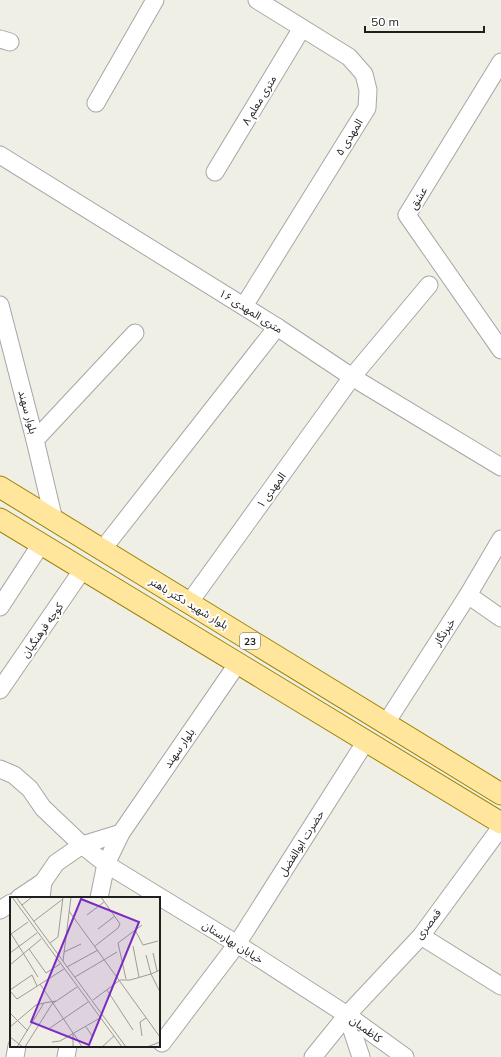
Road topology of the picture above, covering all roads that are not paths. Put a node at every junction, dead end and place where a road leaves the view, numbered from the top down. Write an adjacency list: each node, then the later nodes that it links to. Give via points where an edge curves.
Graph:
1 (155, 0): 5 (street)
2 (257, 0): 3 (street, المهدی ۵)
3 (302, 28): 7 (street, ۸ متری معلم); 10 (street, المهدی ۵, via 349,57 364,74 368,90 367,108)
4 (500, 67): 13 (street, عشق, via 407,215)
5 (96, 103)
6 (0, 155): 10 (street, ۱۶ متری المهدی)
7 (215, 172)
8 (429, 285): 14 (street, المهدی ۱)
9 (0, 305): 15 (street, بلوار سهند)
10 (244, 306): 11 (street, ۱۶ متری المهدی)
11 (277, 327): 14 (street, ۱۶ متری المهدی); 22 (street)
12 (135, 333): 15 (street)
13 (501, 350)
14 (352, 377): 16 (street, ۱۶ متری المهدی); 25 (street, المهدی ۱)
15 (35, 440): 19 (street, بلوار سهند)
16 (501, 467)
17 (0, 487): 19 (main road, بلوار شهید دکتر باهنر / 23)
18 (0, 519): 21 (main road, 23)
19 (54, 520): 21 (main road); 22 (main road, بلوار شهید دکتر باهنر / 23)
20 (501, 539): 24 (street, خبرنگار)
21 (41, 544): 23 (main road, 23); 26 (street)
22 (102, 550): 25 (main road, بلوار شهید دکتر باهنر / 23)
23 (83, 570): 28 (main road, 23); 29 (street, کوچه فرهنگیان)
24 (468, 595): 27 (street); 30 (street, خبرنگار)
25 (190, 604): 30 (main road, بلوار شهید دکتر باهنر / 23)
26 (0, 607)
27 (501, 618)
28 (238, 663): 31 (main road, 23); 36 (street, بلوار سهند)
29 (0, 690)
30 (386, 723): 33 (main road, بلوار شهید دکتر باهنر / 23)
31 (366, 741): 34 (main road, 23); 45 (street, حضرت ابوالفضل)
32 (0, 769): 37 (street, خیابان بهارستان, via 14,775 30,789 44,808)
33 (501, 794)
34 (501, 823)
35 (501, 827): 44 (street, قمصری)
36 (121, 833): 37 (street); 38 (street, بلوار سهند)
37 (82, 845): 38 (street, خیابان بهارستان); 39 (street, via 56,863)
38 (106, 864): 41 (street, بلوار سهند); 45 (street, خیابان بهارستان)
39 (42, 890): 40 (street)
40 (22, 897)
41 (99, 897)
42 (10, 904): 43 (street)
43 (0, 910)
44 (421, 936): 46 (street); 47 (street, قمصری)
45 (237, 944): 47 (street, خیابان بهارستان); 48 (street, حضرت ابوالفضل)
46 (501, 986)
47 (347, 1015): 53 (street, قمصری); 54 (street); 55 (street, کاظمیان)
48 (162, 1043)
49 (16, 1047): 51 (street)
50 (68, 1047): 52 (street)
51 (15, 1057)
52 (66, 1057)
53 (313, 1057)
54 (361, 1057)
55 (405, 1057)

